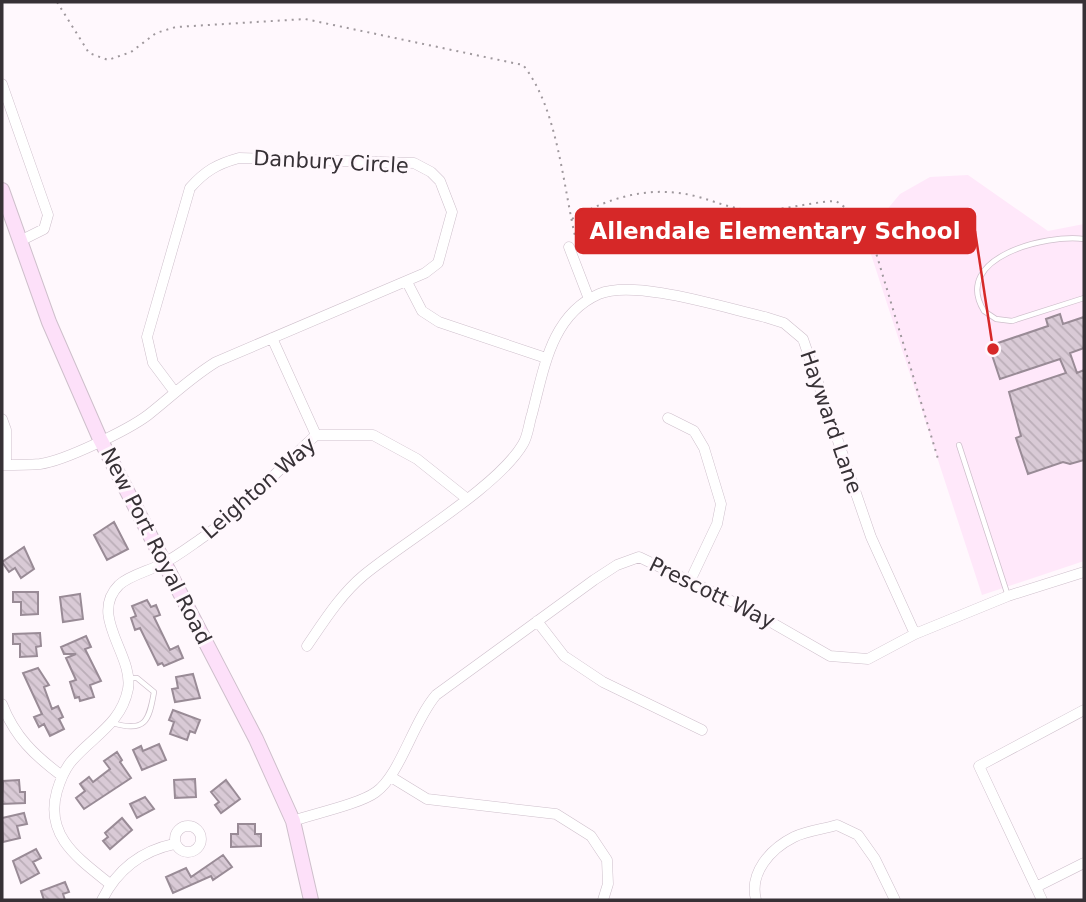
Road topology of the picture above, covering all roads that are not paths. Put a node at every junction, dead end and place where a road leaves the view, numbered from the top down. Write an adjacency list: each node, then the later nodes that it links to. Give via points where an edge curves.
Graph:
1 (2, 84): 4 (street, via 48,215 44,229)
2 (2, 190): 4 (street, New Port Royal Road)
3 (1084, 239): 7 (lane, via 1044,243 990,261 977,278 976,288 984,311 1003,321)
4 (20, 241): 15 (street, New Port Royal Road)
5 (572, 244): 8 (street)
6 (407, 282): 9 (street, Danbury Circle); 10 (street, via 422,311 439,322); 11 (street, Danbury Circle, via 438,263 452,212 440,181 430,172 414,163 239,158 217,164 190,188 147,337 153,363)
7 (1084, 298)
8 (589, 299): 10 (street, Hayward Lane, via 566,320); 24 (street, Hayward Lane, via 635,288 765,317 784,323 803,339 871,537)
9 (272, 338): 11 (street, Danbury Circle, via 216,362); 14 (street)
10 (547, 359): 18 (street, Hayward Lane, via 524,443 505,468)
11 (174, 391): 15 (street, Danbury Circle, via 146,417)
12 (668, 418): 21 (street, via 694,431 704,448 721,505)
13 (2, 419): 17 (street, via 6,429)
14 (316, 435): 18 (street, Leighton Way, via 373,435 417,459); 19 (street, Leighton Way, via 205,536)
15 (100, 439): 17 (street, Danbury Circle, via 41,464); 19 (street, New Port Royal Road)
16 (960, 445): 22 (lane)
17 (4, 465)
18 (466, 498): 25 (street, Hayward Lane, via 362,577)
19 (165, 563): 26 (street, Leighton Way, via 121,583 111,596 108,617); 33 (street, New Port Royal Road)
20 (1084, 572): 22 (street, Prescott Way)
21 (690, 581): 23 (street, Prescott Way, via 639,557 617,565); 24 (street, Prescott Way, via 830,656 868,659)
22 (1009, 596): 24 (street, Prescott Way)
23 (537, 621): 30 (street, via 564,656 603,682); 32 (street, Prescott Way, via 436,695 421,712)
24 (915, 634)
25 (307, 646)
26 (127, 678): 29 (street, via 128,688); 29 (lane, via 137,678 154,692 149,718 128,728)
27 (2, 704): 31 (street, via 11,727 31,752)
28 (1084, 710): 37 (street, via 979,766)
29 (113, 723): 31 (street)
30 (702, 730)
31 (62, 776): 36 (street, via 54,825 79,860)
32 (391, 777): 33 (street, Prescott Way, via 375,793); 40 (street, via 427,799 556,814 591,836 607,860)
33 (293, 821): 39 (street, New Port Royal Road)
34 (174, 844): 36 (street, via 152,849)
35 (1084, 863): 37 (street)
36 (110, 884): 38 (street)
37 (1036, 887): 43 (street)
38 (102, 900)
39 (311, 900)
40 (603, 900)
41 (757, 900): 42 (street, via 754,892 760,865 794,837 838,825 858,835)
42 (895, 900)
43 (1042, 900)

